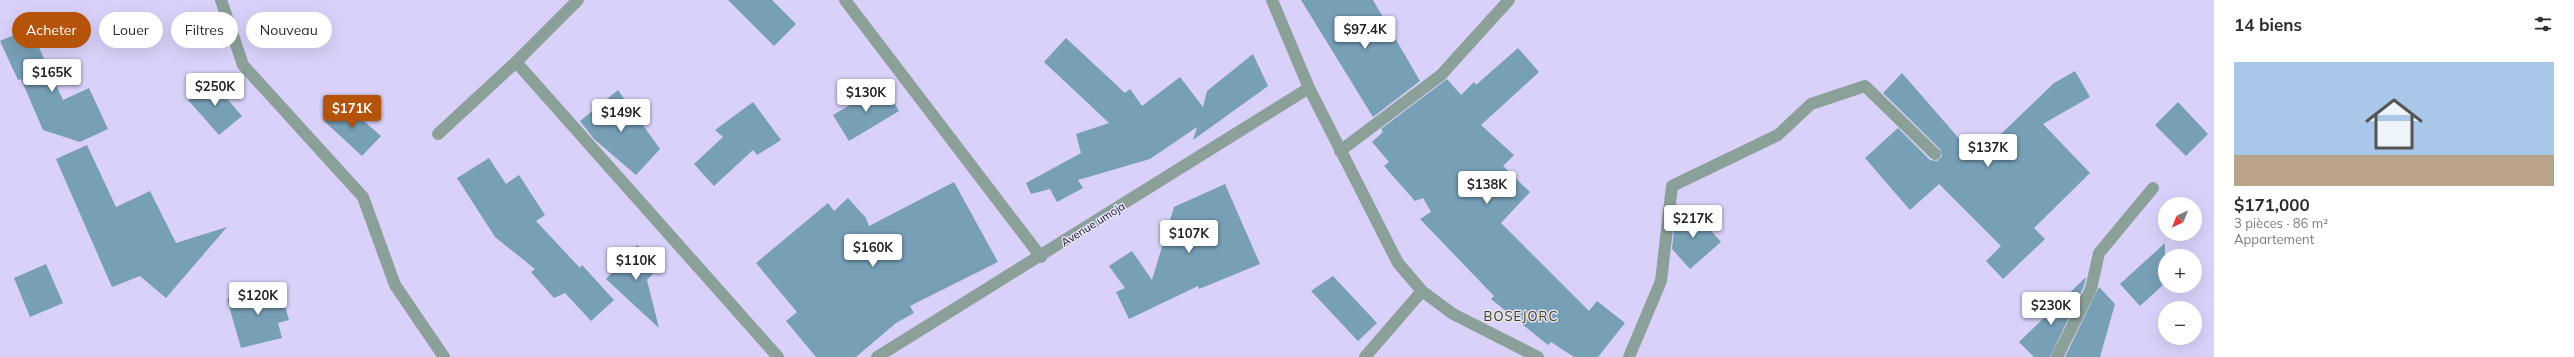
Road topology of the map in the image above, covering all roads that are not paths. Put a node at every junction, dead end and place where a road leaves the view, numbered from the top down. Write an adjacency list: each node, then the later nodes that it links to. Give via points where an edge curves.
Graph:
1 (221, 0): 14 (street, via 243,65 363,197 395,285)
2 (578, 0): 6 (street)
3 (845, 0): 12 (street)
4 (1272, 0): 7 (street)
5 (1509, 0): 9 (street, via 1441,75)
6 (516, 62): 8 (street); 15 (street)
7 (1309, 88): 9 (street); 12 (street, Avenue umoja)
8 (438, 134)
9 (1340, 151): 13 (street, via 1398,263)
10 (1935, 154): 19 (street, via 1865,86 1811,104 1778,135 1672,186 1661,281)
11 (2153, 188): 20 (street, via 2099,253 2091,288)
12 (1041, 257): 16 (street, Avenue umoja)
13 (1422, 291): 17 (street); 18 (street, via 1453,314)
14 (444, 357)
15 (778, 357)
16 (877, 357)
17 (1365, 357)
18 (1538, 357)
19 (1629, 357)
20 (2057, 357)

